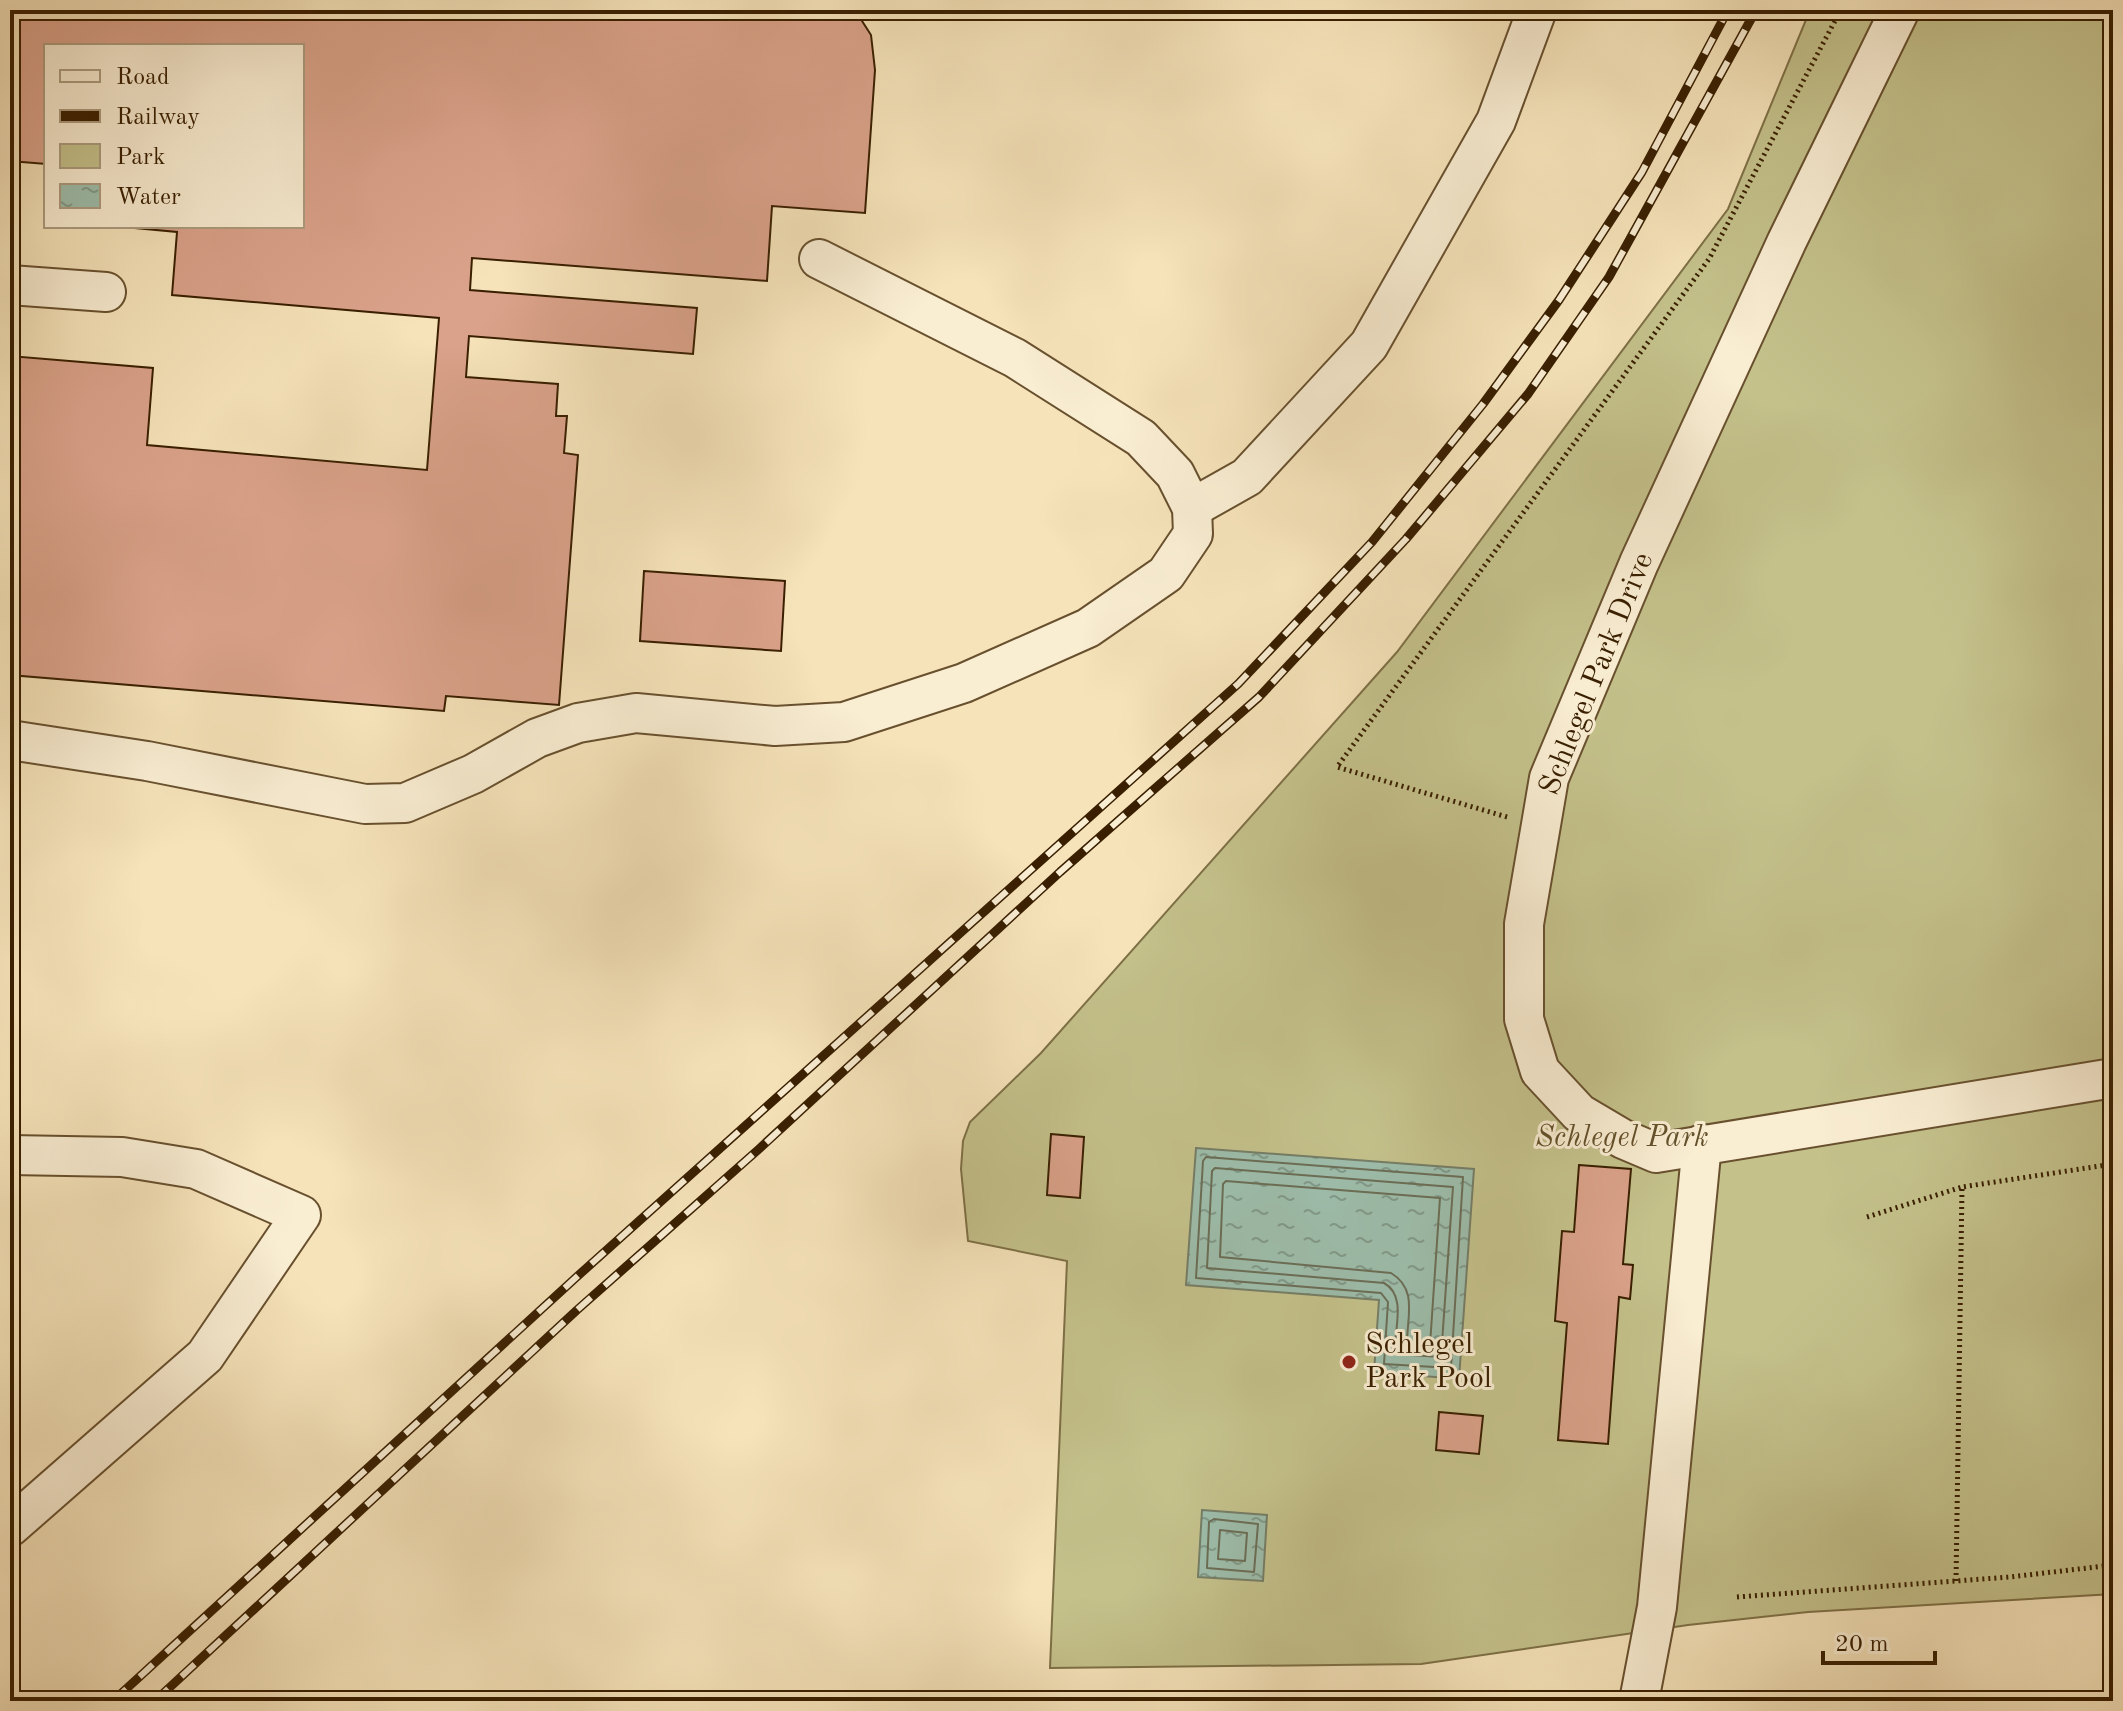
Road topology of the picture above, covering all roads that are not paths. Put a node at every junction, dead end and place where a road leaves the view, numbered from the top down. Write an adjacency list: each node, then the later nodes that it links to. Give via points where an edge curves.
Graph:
1 (1537, 10): 6 (street, via 1496,121 1369,345 1247,477)
2 (1883, 11): 9 (street, Schlegel Park Drive, via 1549,778 1524,924 1524,1019 1540,1071 1579,1113 1623,1139 1656,1153)
3 (819, 259): 6 (street, via 1015,358 1141,438 1175,474)
4 (10, 285): 5 (street)
5 (106, 292)
6 (1192, 508): 7 (street, via 1193,534 1166,574 1088,628 964,683 844,722 775,726 636,713 578,723 537,738 473,774 405,803 365,804)
7 (10, 740)
8 (2113, 1078): 9 (street, Schlegel Park Drive)
9 (1702, 1144): 12 (street, via 1657,1607)
10 (10, 1155): 11 (street, via 122,1157 196,1169 301,1215 205,1356)
11 (10, 1527)
12 (1639, 1701)

